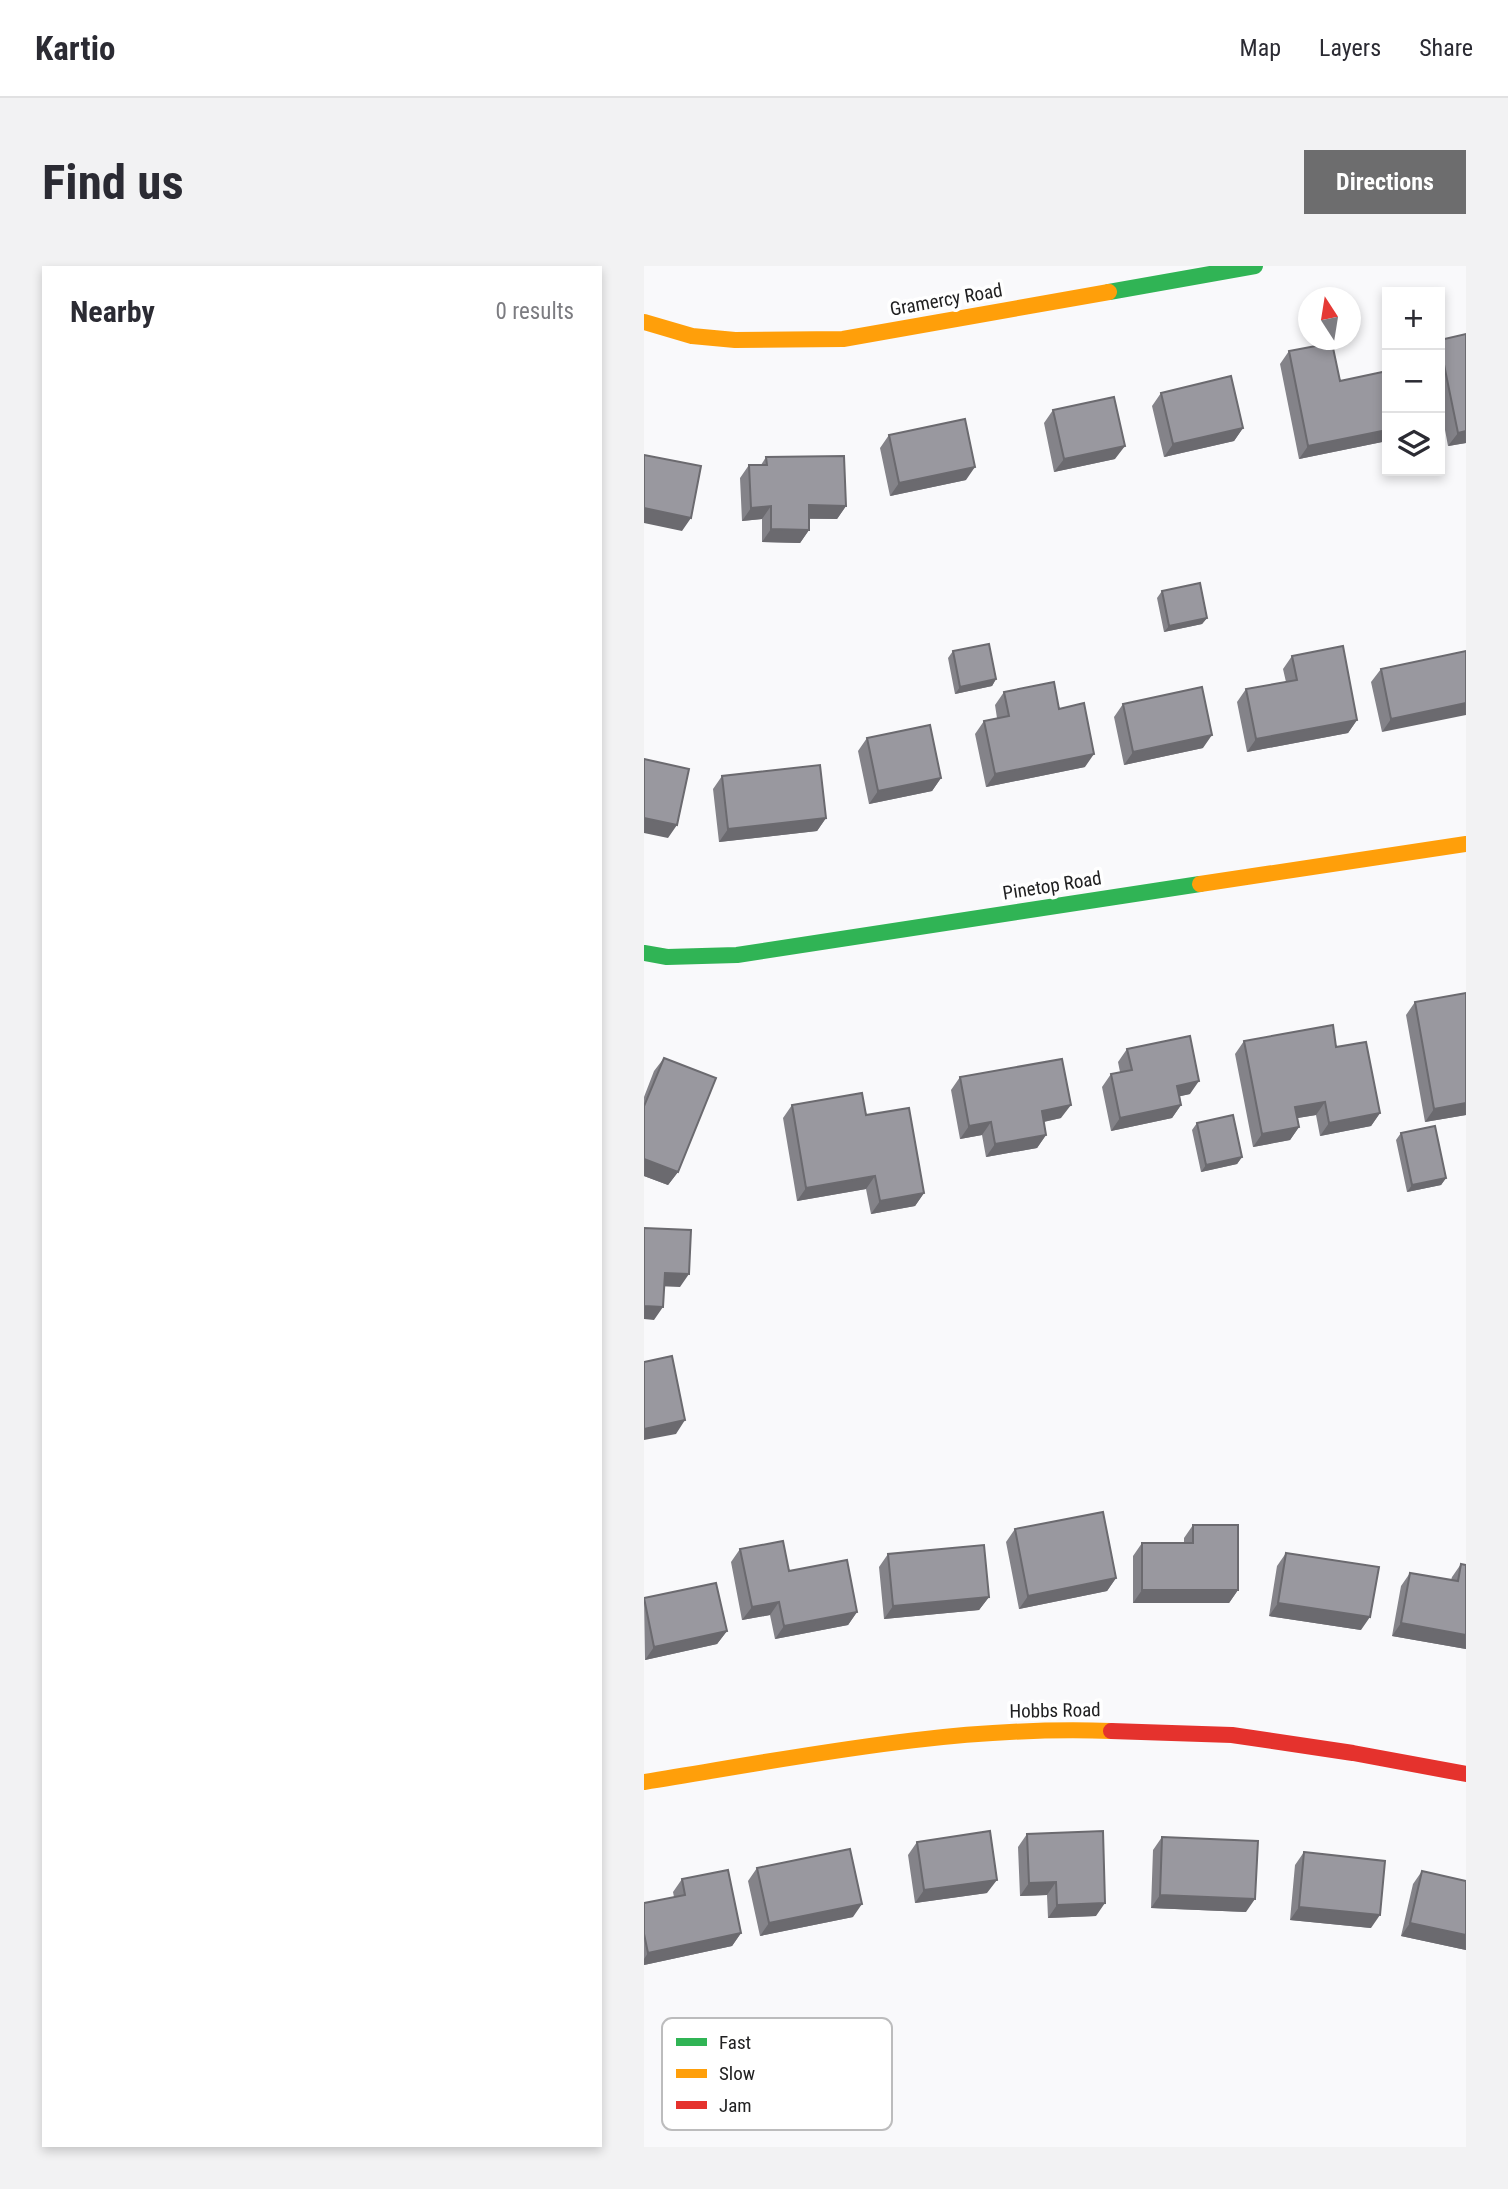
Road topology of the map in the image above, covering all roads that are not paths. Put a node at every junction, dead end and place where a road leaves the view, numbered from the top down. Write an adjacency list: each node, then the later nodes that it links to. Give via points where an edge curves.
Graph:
1 (1255, 266): 2 (street, Gramercy Road, via 843,338 736,340 692,336)
2 (644, 321)
3 (1466, 844): 4 (street, Pinetop Road, via 737,955 667,957)
4 (644, 953)
5 (1466, 1774): 6 (street, Hobbs Road, via 1232,1735 1097,1730 1007,1731 889,1742)
6 (644, 1782)

